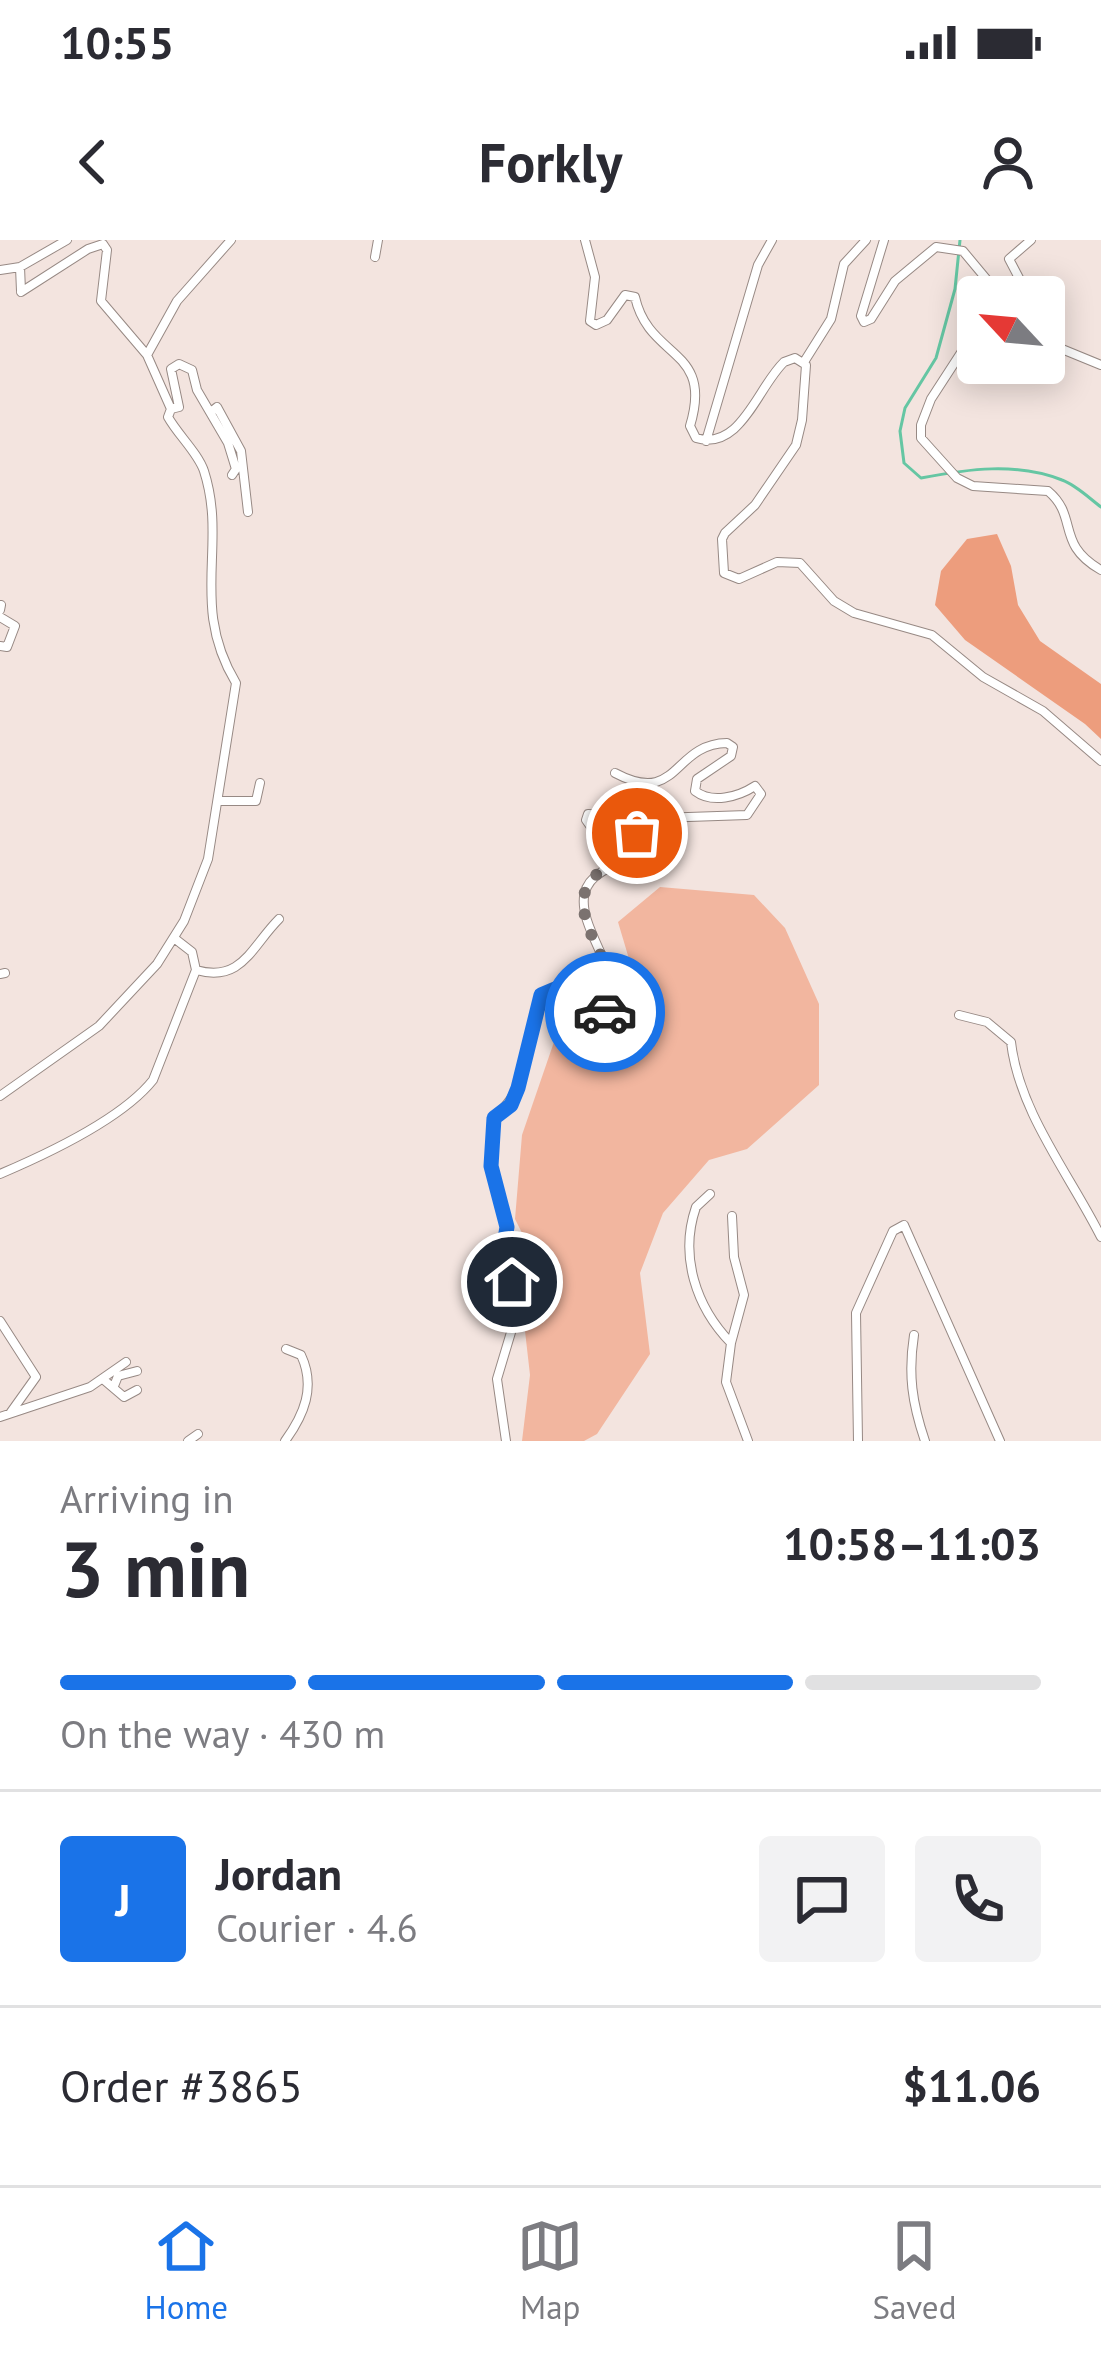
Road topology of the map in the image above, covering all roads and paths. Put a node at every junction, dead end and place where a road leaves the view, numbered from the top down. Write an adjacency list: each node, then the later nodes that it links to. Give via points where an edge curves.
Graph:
1 (68, 240): 10 (street)
2 (231, 240): 15 (street, via 172,308)
3 (378, 240): 9 (street)
4 (585, 240): 21 (street, via 595,277 590,321 605,323 625,295 635,297 646,324 694,380 690,430)
5 (772, 240): 21 (street)
6 (866, 240): 17 (street, via 844,264 831,319)
7 (884, 240): 12 (street, via 864,322 934,248 963,251)
8 (1031, 240): 13 (street, via 1009,260)
9 (375, 257)
10 (20, 267): 11 (street); 15 (street, via 21,292 104,244 101,301)
11 (0, 270)
12 (984, 276)
13 (1015, 276)
14 (1065, 350): 18 (street)
15 (147, 355): 19 (street)
16 (957, 358): 24 (street, via 921,425 926,447 973,486 1048,491 1076,553)
17 (805, 362): 21 (street, via 784,362 731,434); 27 (street, via 796,445 725,533 724,573 739,579 777,562 800,563 845,609 932,635)
18 (1101, 364)
19 (171, 410): 20 (street, via 179,397 171,369 179,364 191,370); 30 (street, via 177,435 205,474 213,626 236,683)
20 (212, 411): 22 (street); 23 (street, via 217,407 238,442)
21 (706, 441)
22 (232, 475)
23 (248, 512)
24 (1101, 570)
25 (0, 610): 26 (street, via 14,626 7,647)
26 (0, 646)
27 (1101, 761)
28 (615, 772): 56 (street, via 656,784 698,748 727,743 731,756 697,779 695,791 726,798 755,787 761,794 747,815 588,814 593,830 646,835 653,845 644,858 612,864 586,895 585,920 613,987 612,1009 560,987 541,995 518,1088 494,1118 492,1176 518,1310 497,1379)
29 (260, 783): 30 (street, via 256,801)
30 (219, 801): 32 (street, via 205,872)
31 (279, 919): 33 (street, via 232,971)
32 (174, 938): 33 (street, via 192,952); 35 (street, via 99,1025)
33 (196, 970): 38 (street, via 164,1059 141,1094)
34 (959, 1015): 37 (street, via 987,1022 1011,1042 1031,1108)
35 (0, 1096)
36 (1047, 1164): 37 (street)
37 (1067, 1172): 41 (street)
38 (0, 1174)
39 (710, 1194): 44 (street, via 696,1207 687,1257 707,1318)
40 (732, 1216): 44 (street, via 744,1295)
41 (1101, 1237)
42 (0, 1321): 51 (street, via 36,1377)
43 (914, 1335): 59 (street, via 910,1394)
44 (731, 1343): 57 (street, via 726,1382)
45 (286, 1349): 55 (street, via 301,1355 308,1386)
46 (126, 1362): 48 (street)
47 (137, 1371): 49 (street, via 118,1376)
48 (104, 1380): 49 (street); 51 (street)
49 (114, 1386): 50 (street, via 124,1397)
50 (137, 1390)
51 (11, 1412): 52 (street)
52 (0, 1417)
53 (198, 1434): 54 (street)
54 (188, 1441)
55 (284, 1441)
56 (506, 1441)
57 (748, 1441)
58 (858, 1441): 60 (street, via 857,1308 893,1231 904,1225)
59 (925, 1441)
60 (1000, 1441)

